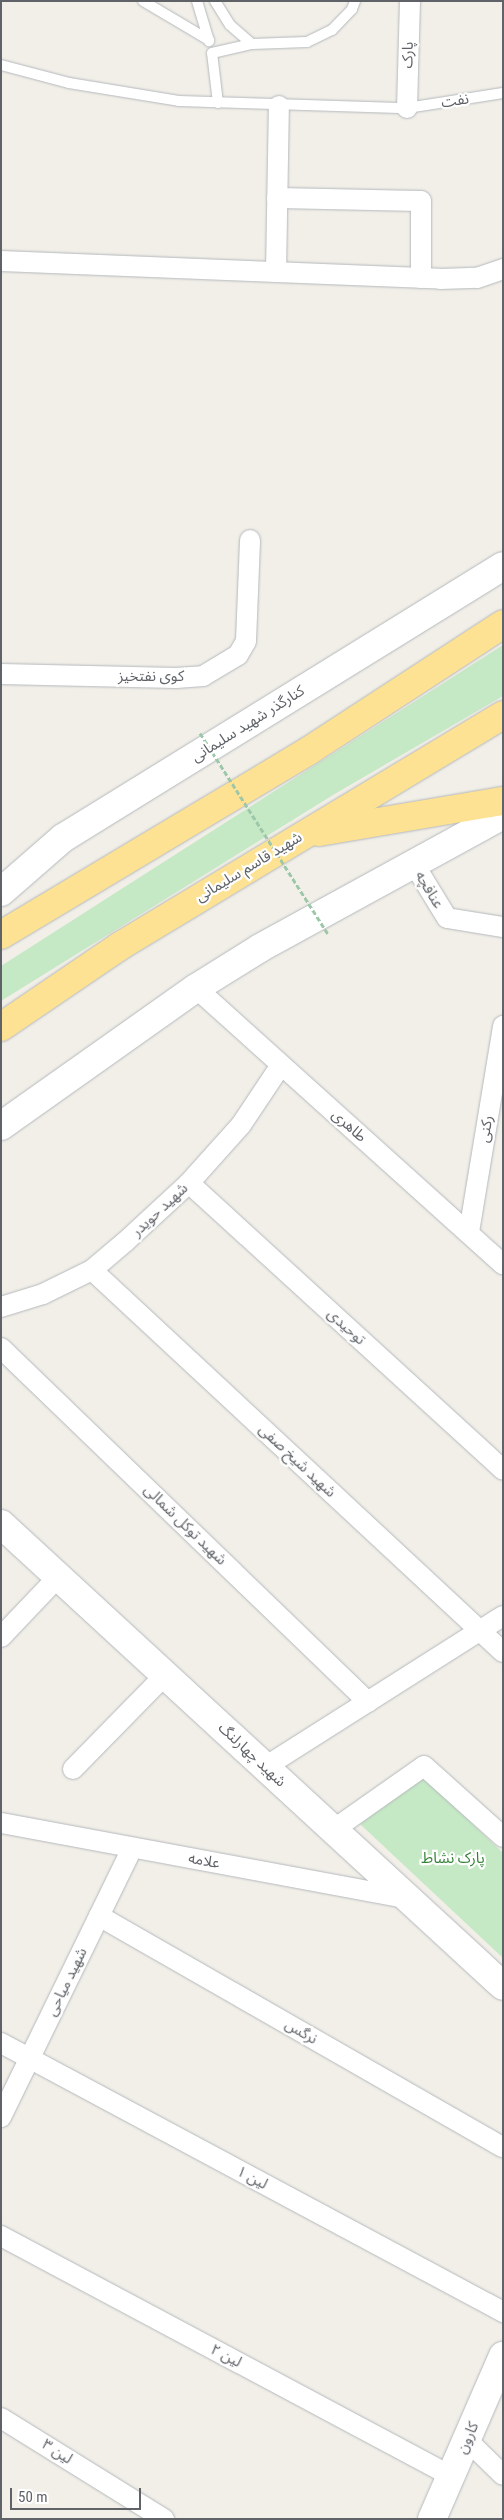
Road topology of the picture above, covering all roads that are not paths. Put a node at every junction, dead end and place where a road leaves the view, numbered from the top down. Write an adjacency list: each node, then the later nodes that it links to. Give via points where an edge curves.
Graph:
1 (143, 1): 6 (lane)
2 (198, 1): 6 (lane)
3 (215, 1): 7 (lane, via 230,25)
4 (355, 1): 7 (lane, via 352,9 332,30 307,42)
5 (410, 1): 13 (street, پارک)
6 (208, 40): 8 (lane)
7 (252, 44): 8 (lane)
8 (212, 53): 11 (lane)
9 (1, 65): 11 (lane, نفت, via 69,83 179,101)
10 (503, 93): 13 (lane, نفت)
11 (218, 103): 12 (lane, نفت)
12 (279, 106): 13 (lane, نفت); 14 (street)
13 (407, 108)
14 (277, 198): 17 (street); 18 (street, via 421,202)
15 (1, 261): 17 (street)
16 (503, 269): 18 (street, via 477,278)
17 (276, 272): 18 (street)
18 (421, 278)
19 (250, 540): 22 (street, کوی نفتخیز, via 246,640 238,655 202,676)
20 (503, 566): 28 (street, کنارگذر شهید سلیمانی, via 63,838)
21 (503, 624): 30 (highway, via 310,750)
22 (1, 674)
23 (503, 715): 26 (highway, شهید قاسم سلیمانی)
24 (503, 801): 26 (highway)
25 (503, 815): 27 (street)
26 (303, 834): 33 (highway, شهید قاسم سلیمانی, via 120,946)
27 (414, 864): 29 (street, عنافچه, via 447,918); 31 (street, via 260,948)
28 (1, 892)
29 (503, 927)
30 (1, 935)
31 (196, 988): 34 (street, طاهری); 35 (street)
32 (503, 1026): 37 (street, رکنی)
33 (1, 1027)
34 (281, 1065): 36 (street, شهید حویدر, via 241,1125); 37 (street, طاهری)
35 (1, 1126)
36 (189, 1183): 39 (street, شهید حویدر); 42 (street, توحیدی)
37 (469, 1232): 38 (street, طاهری)
38 (503, 1264)
39 (92, 1270): 40 (street, شهید حویدر, via 43,1294); 46 (street, شهید شیخ صفی)
40 (1, 1307)
41 (1, 1348): 50 (street, شهید توکل شمالی)
42 (503, 1470)
43 (1, 1524): 44 (street, شهید چهارلنگ)
44 (58, 1577): 47 (street); 49 (street, شهید چهارلنگ)
45 (503, 1616): 46 (street)
46 (480, 1631): 48 (street, شهید شیخ صفی); 50 (street)
47 (1, 1637)
48 (503, 1652)
49 (165, 1675): 51 (street, شهید چهارلنگ); 52 (street)
50 (368, 1702): 51 (street)
51 (265, 1768): 54 (street, شهید چهارلنگ)
52 (73, 1769)
53 (6, 1820): 56 (street, علامه)
54 (333, 1830): 55 (street, via 424,1766); 57 (street, شهید چهارلنگ)
55 (503, 1837)
56 (132, 1848): 57 (street, علامه); 58 (street, شهید میاحی)
57 (407, 1898): 59 (street, شهید چهارلنگ)
58 (99, 1916): 61 (street, شهید میاحی); 63 (street, نرگس)
59 (503, 1986)
60 (1, 2043): 61 (street, لین ۱)
61 (30, 2058): 62 (street, شهید میاحی); 65 (street, لین ۱)
62 (1, 2117)
63 (503, 2147)
64 (1, 2236): 70 (street, لین ۲)
65 (503, 2312)
66 (503, 2356): 68 (street, کارون)
67 (1, 2418): 71 (street, لین ۳)
68 (467, 2440): 69 (street); 70 (street, کارون)
69 (503, 2475)
70 (451, 2476): 72 (street, کارون)
71 (164, 2519)
72 (432, 2519)

